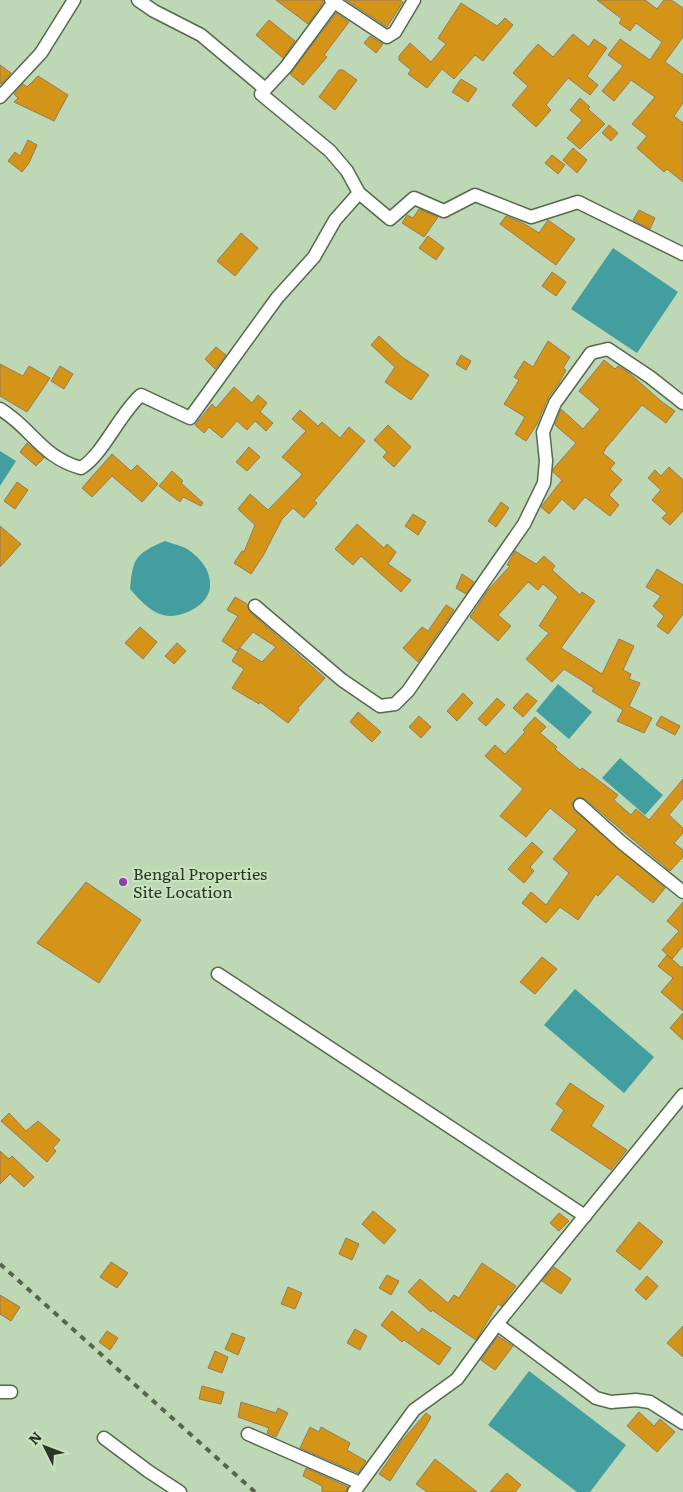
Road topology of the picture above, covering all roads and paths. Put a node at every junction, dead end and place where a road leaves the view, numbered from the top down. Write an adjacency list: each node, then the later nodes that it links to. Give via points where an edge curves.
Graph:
1 (74, 0): 6 (street, via 41,53)
2 (138, 0): 5 (street, via 201,35)
3 (414, 0): 4 (street, via 395,32 387,37)
4 (333, 1): 5 (street, via 286,67)
5 (264, 88): 7 (street, via 261,94 270,103 330,151)
6 (0, 97)
7 (360, 194): 8 (street, via 390,219 414,198 444,211 476,195 531,217 578,202); 10 (street, via 335,220 314,257 276,298 190,418 141,396 81,468 57,459 42,448 17,419)
8 (683, 254)
9 (683, 403): 11 (street, via 608,349 591,353 555,403 543,432 544,483 524,524 408,691 395,704 380,706 342,680)
10 (0, 409)
11 (255, 606)
12 (580, 805): 13 (street)
13 (683, 892)
14 (218, 974): 16 (street)
15 (683, 1094): 16 (street)
16 (585, 1216): 17 (street)
17 (497, 1324): 18 (street, via 596,1398 611,1402 650,1402); 21 (street, via 456,1379 414,1410)
18 (683, 1423)
19 (248, 1434): 21 (street)
20 (104, 1438): 22 (street)
21 (357, 1488)
22 (180, 1492)

